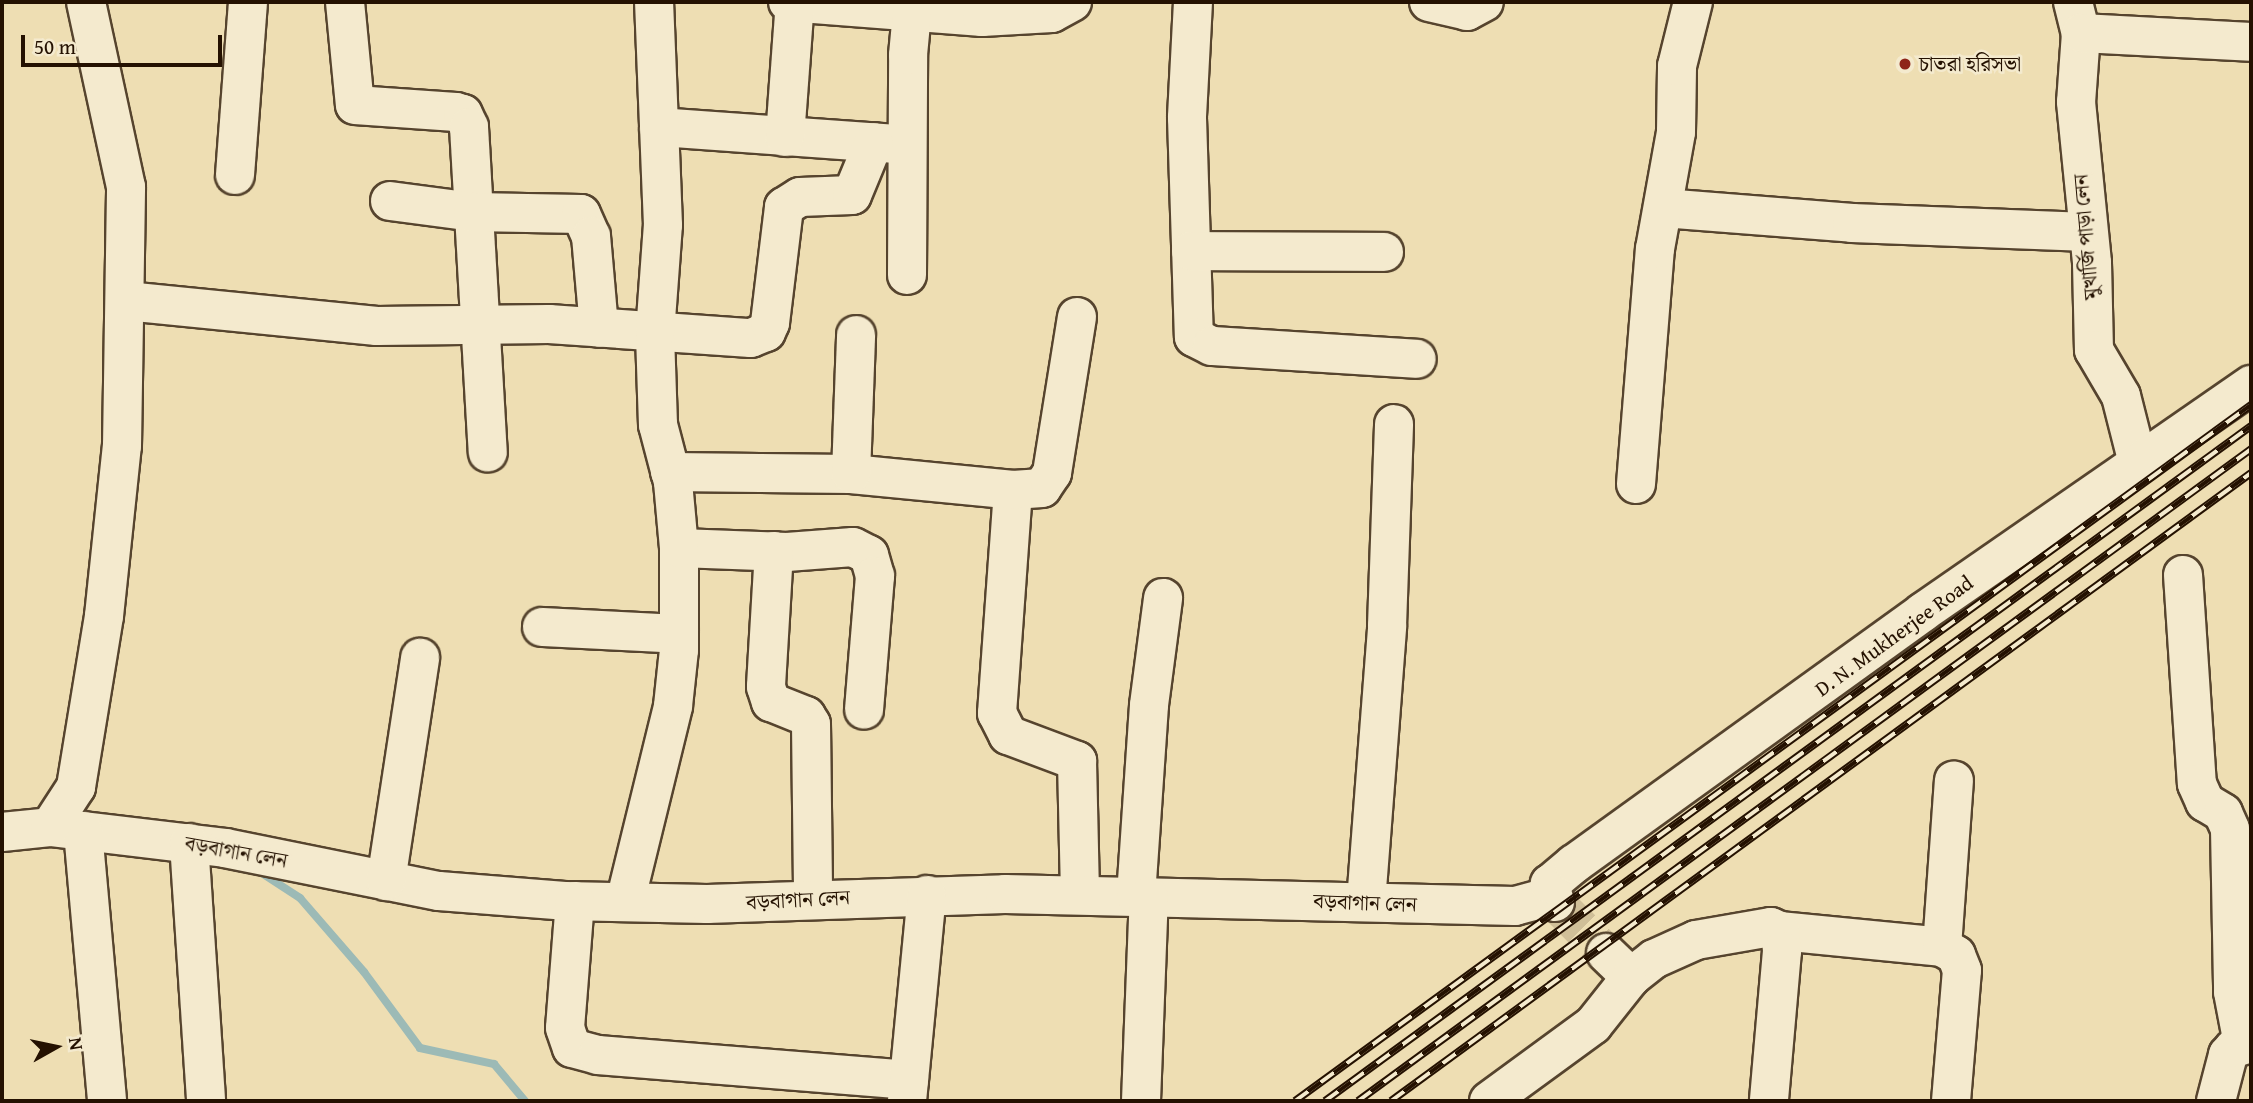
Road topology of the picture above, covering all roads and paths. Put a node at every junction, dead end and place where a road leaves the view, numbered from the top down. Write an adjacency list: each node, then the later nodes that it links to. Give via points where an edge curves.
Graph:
1 (86, 2): 27 (street, via 123,159 128,214)
2 (248, 2): 19 (street)
3 (345, 2): 22 (street, via 355,105 463,114 470,127)
4 (654, 2): 16 (street)
5 (788, 2): 6 (street)
6 (795, 2): 12 (street); 17 (street)
7 (1072, 2): 13 (street, via 1052,13 1014,17)
8 (1193, 2): 24 (street, via 1187,118)
9 (1429, 2): 10 (street, via 1467,11)
10 (1484, 2)
11 (1693, 2): 21 (street, via 1677,66 1676,132)
12 (869, 6): 13 (street)
13 (913, 8): 18 (street)
14 (2077, 17): 15 (street); 23 (street, মুখার্জি পাড়া লেন, via 2075,84)
15 (2251, 42)
16 (659, 127): 17 (street); 31 (street, via 663,225)
17 (785, 137): 18 (street)
18 (892, 143): 26 (street); 31 (street, via 852,195 800,197 784,207 766,331 751,338)
19 (235, 175)
20 (390, 201): 22 (street)
21 (1663, 208): 23 (street, via 1852,223); 40 (street)
22 (474, 212): 29 (street); 30 (street, via 581,214 591,236)
23 (2088, 232): 37 (street, মুখার্জি পাড়া লেন, via 2094,350 2121,396)
24 (1191, 251): 25 (street); 33 (street, via 1191,328 1199,344)
25 (1384, 252)
26 (907, 275)
27 (126, 301): 29 (street, via 377,326); 51 (street, via 122,446 83,762)
28 (1077, 317): 41 (street, via 1052,473 1042,488)
29 (477, 325): 30 (street); 36 (street)
30 (598, 328): 31 (street)
31 (655, 333): 38 (street, via 659,425)
32 (856, 335): 39 (street)
33 (1417, 359)
34 (2251, 385): 37 (street, D. N. Mukherjee Road)
35 (1394, 424): 62 (street, via 1387,626)
36 (488, 452)
37 (2138, 463): 58 (street, D. N. Mukherjee Road, via 1574,864 1551,883)
38 (670, 472): 39 (street); 42 (street)
39 (851, 474): 41 (street)
40 (1636, 484)
41 (1013, 491): 56 (street, via 997,713 1008,735 1077,761)
42 (679, 548): 43 (street); 47 (street)
43 (774, 551): 49 (street, via 853,547 869,555 875,576); 59 (street, via 766,687 771,702 806,716 811,724)
44 (2183, 575): 65 (street, via 2197,785 2205,802 2223,813 2230,829 2233,992)
45 (1163, 598): 57 (street, via 1149,705)
46 (542, 627): 47 (street)
47 (679, 634): 61 (street, via 673,706)
48 (420, 658): 54 (street)
49 (864, 710)
50 (1954, 780): 64 (street)
51 (66, 829): 52 (street, বড়বাগান লেন); 53 (street, বড়বাগান লেন); 67 (street)
52 (2, 832)
53 (189, 843): 54 (street, বড়বাগান লেন); 68 (street)
54 (386, 881): 60 (street, বড়বাগান লেন, via 439,891)
55 (928, 895): 56 (street, বড়বাগান লেন); 59 (street, বড়বাগান লেন); 66 (street)
56 (1080, 895): 57 (street, বড়বাগান লেন)
57 (1142, 896): 62 (street, বড়বাগান লেন); 69 (street)
58 (1553, 899): 62 (street, বড়বাগান লেন, via 1515,906)
59 (813, 900): 61 (street, বড়বাগান লেন)
60 (575, 901): 61 (street, বড়বাগান লেন); 66 (street, via 565,1028 572,1048 598,1055)
61 (625, 902)
62 (1366, 902)
63 (1780, 931): 64 (street); 70 (street, via 1770,927 1696,940 1654,960 1618,965 1593,1025); 71 (street)
64 (1942, 947): 72 (street, via 1955,955 1962,971)
65 (2247, 1044): 73 (street, via 2228,1055)
66 (908, 1091)
67 (107, 1101)
68 (206, 1101)
69 (1140, 1101)
70 (1489, 1101)
71 (1769, 1101)
72 (1951, 1101)
73 (2216, 1101)

